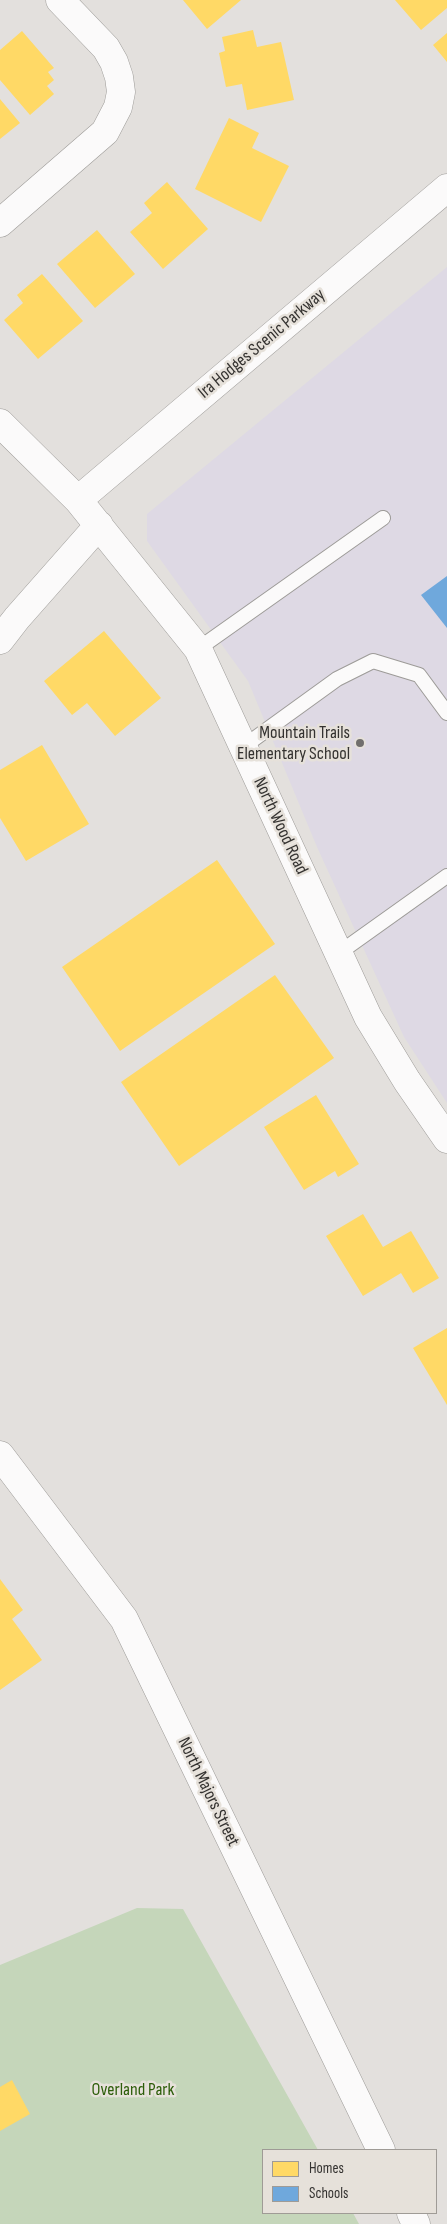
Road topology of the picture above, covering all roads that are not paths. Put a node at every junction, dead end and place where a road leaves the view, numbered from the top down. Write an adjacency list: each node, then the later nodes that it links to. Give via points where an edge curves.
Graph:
1 (60, 0): 3 (street, via 106,48 114,62 121,92 118,106 105,132)
2 (447, 188): 5 (street, Ira Hodges Scenic Parkway)
3 (0, 223)
4 (0, 422): 5 (street, North Wood Road)
5 (78, 500): 7 (street, North Wood Road)
6 (383, 518): 9 (lane)
7 (99, 526): 8 (street); 9 (street, North Wood Road)
8 (0, 640)
9 (198, 649): 11 (street, North Wood Road)
10 (447, 712): 11 (lane, via 419,674 373,661 337,679)
11 (244, 747): 13 (street, North Wood Road)
12 (447, 876): 13 (lane)
13 (339, 953): 14 (street, North Wood Road, via 368,1017)
14 (447, 1139)
15 (0, 1455): 16 (street, North Majors Street, via 124,1619)
16 (381, 2149)

